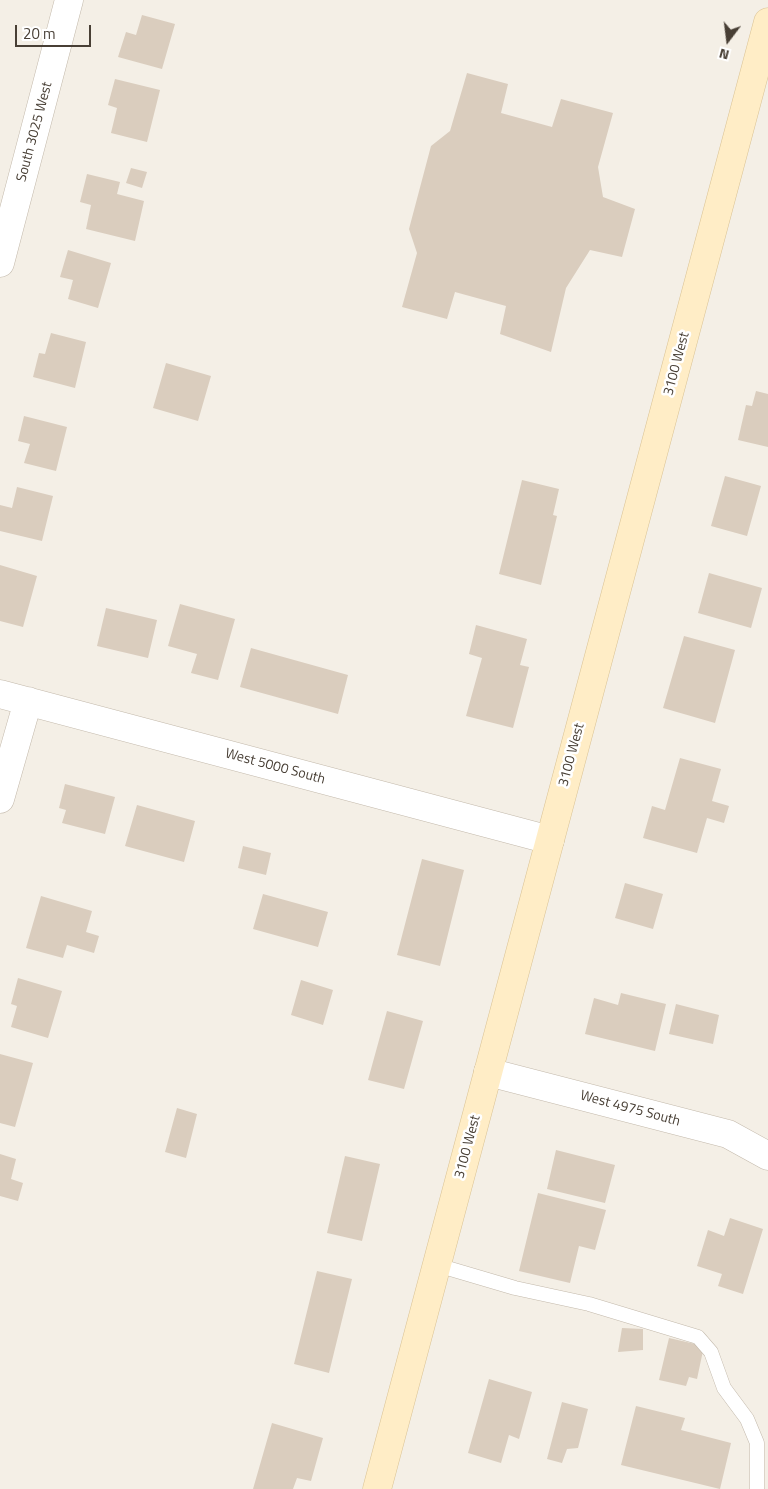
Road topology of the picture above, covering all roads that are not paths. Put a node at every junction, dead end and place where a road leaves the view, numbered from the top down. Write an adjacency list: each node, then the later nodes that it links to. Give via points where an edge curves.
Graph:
1 (69, 0): 3 (street, South 3025 West)
2 (768, 22): 7 (street, 3100 West)
3 (0, 263)
4 (0, 694): 5 (street, West 5000 South)
5 (28, 701): 6 (street); 7 (street, West 5000 South)
6 (0, 799)
7 (550, 840): 8 (street, 3100 West)
8 (488, 1072): 9 (street, West 4975 South, via 728,1134); 10 (street, 3100 West)
9 (768, 1156)
10 (437, 1265): 11 (street, 3100 West); 12 (lane, via 514,1288 589,1304 698,1337 711,1352 724,1388 747,1419 757,1443)
11 (377, 1489)
12 (756, 1489)

